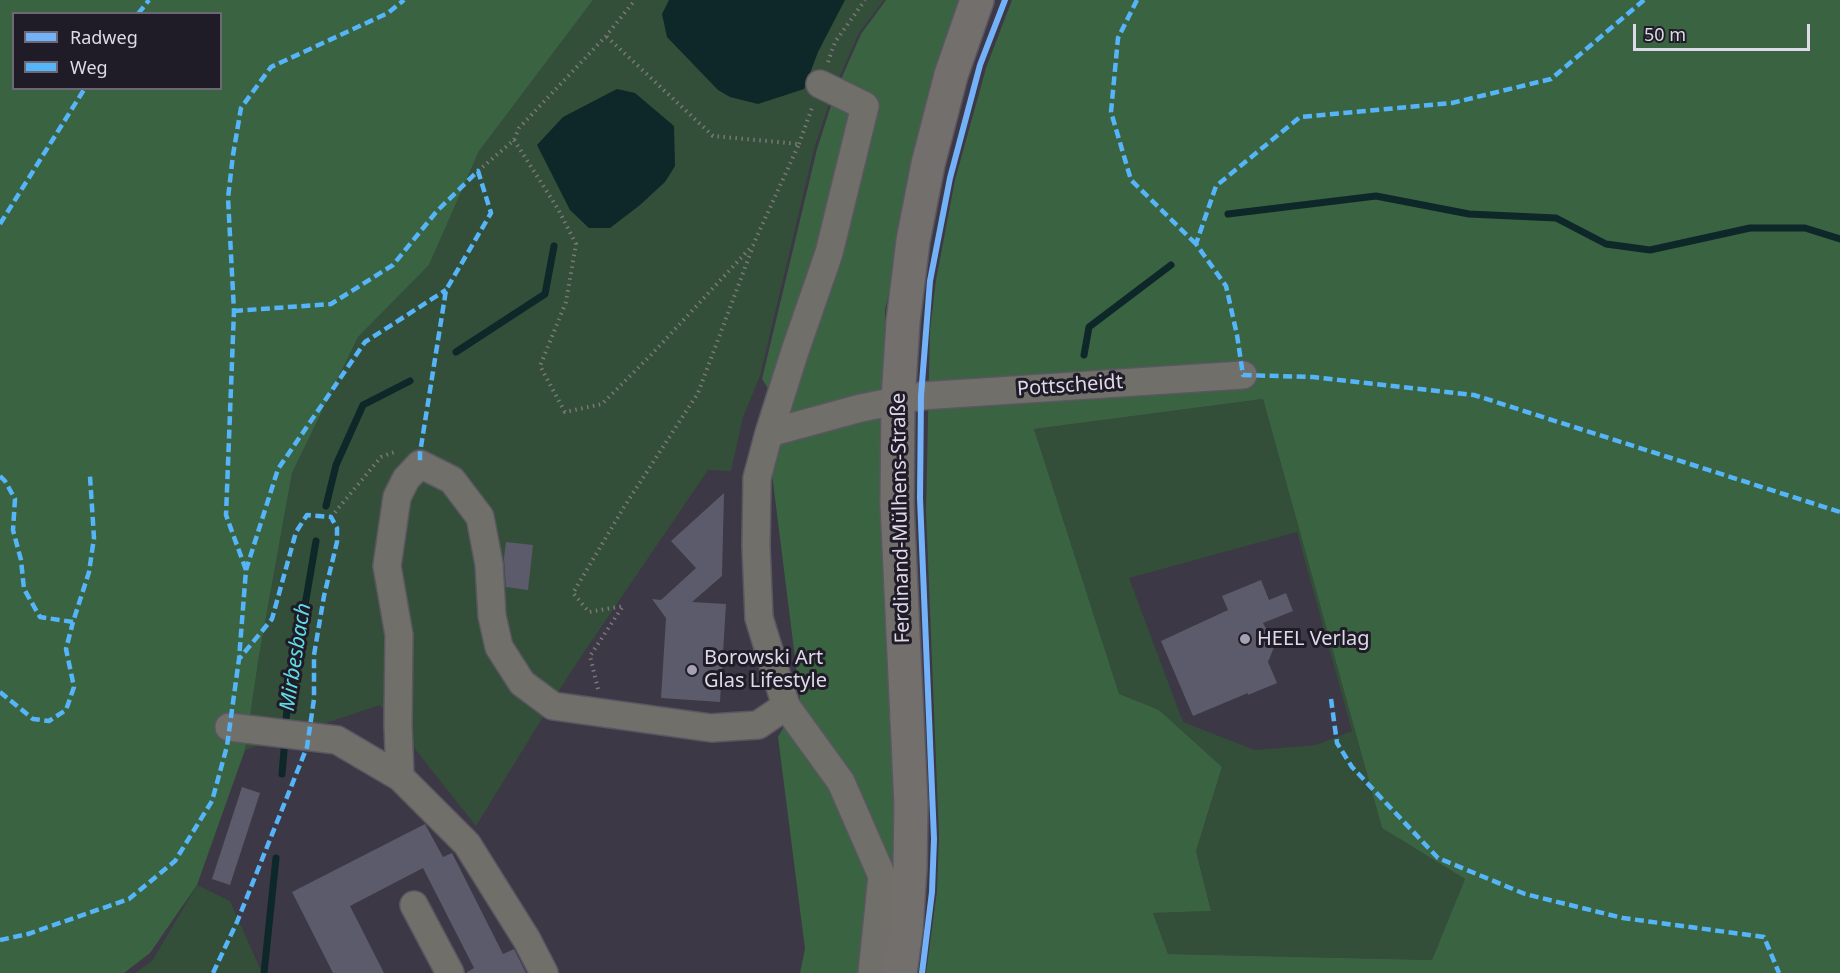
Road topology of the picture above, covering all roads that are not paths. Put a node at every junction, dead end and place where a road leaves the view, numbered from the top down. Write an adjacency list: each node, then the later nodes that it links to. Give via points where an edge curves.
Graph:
1 (977, 0): 4 (main road, Ferdinand-Mülhens-Straße, via 951,75 928,164 913,241)
2 (820, 84): 5 (lane, via 865,106 829,254)
3 (1243, 375): 4 (lane, Pottscheidt)
4 (898, 400): 5 (lane, Pottscheidt); 13 (main road, Ferdinand-Mülhens-Straße, via 897,504 911,805)
5 (769, 433): 6 (lane, via 757,478 759,618)
6 (786, 706): 8 (lane, via 758,725 711,729 553,706 522,683 499,647 480,517 452,480 420,465 397,497 387,566 399,635); 12 (lane, via 841,782 882,876)
7 (229, 727): 8 (lane, via 336,740)
8 (400, 777): 11 (lane, via 467,844)
9 (414, 905): 10 (lane)
10 (450, 973)
11 (544, 973)
12 (873, 973)
13 (900, 973)

